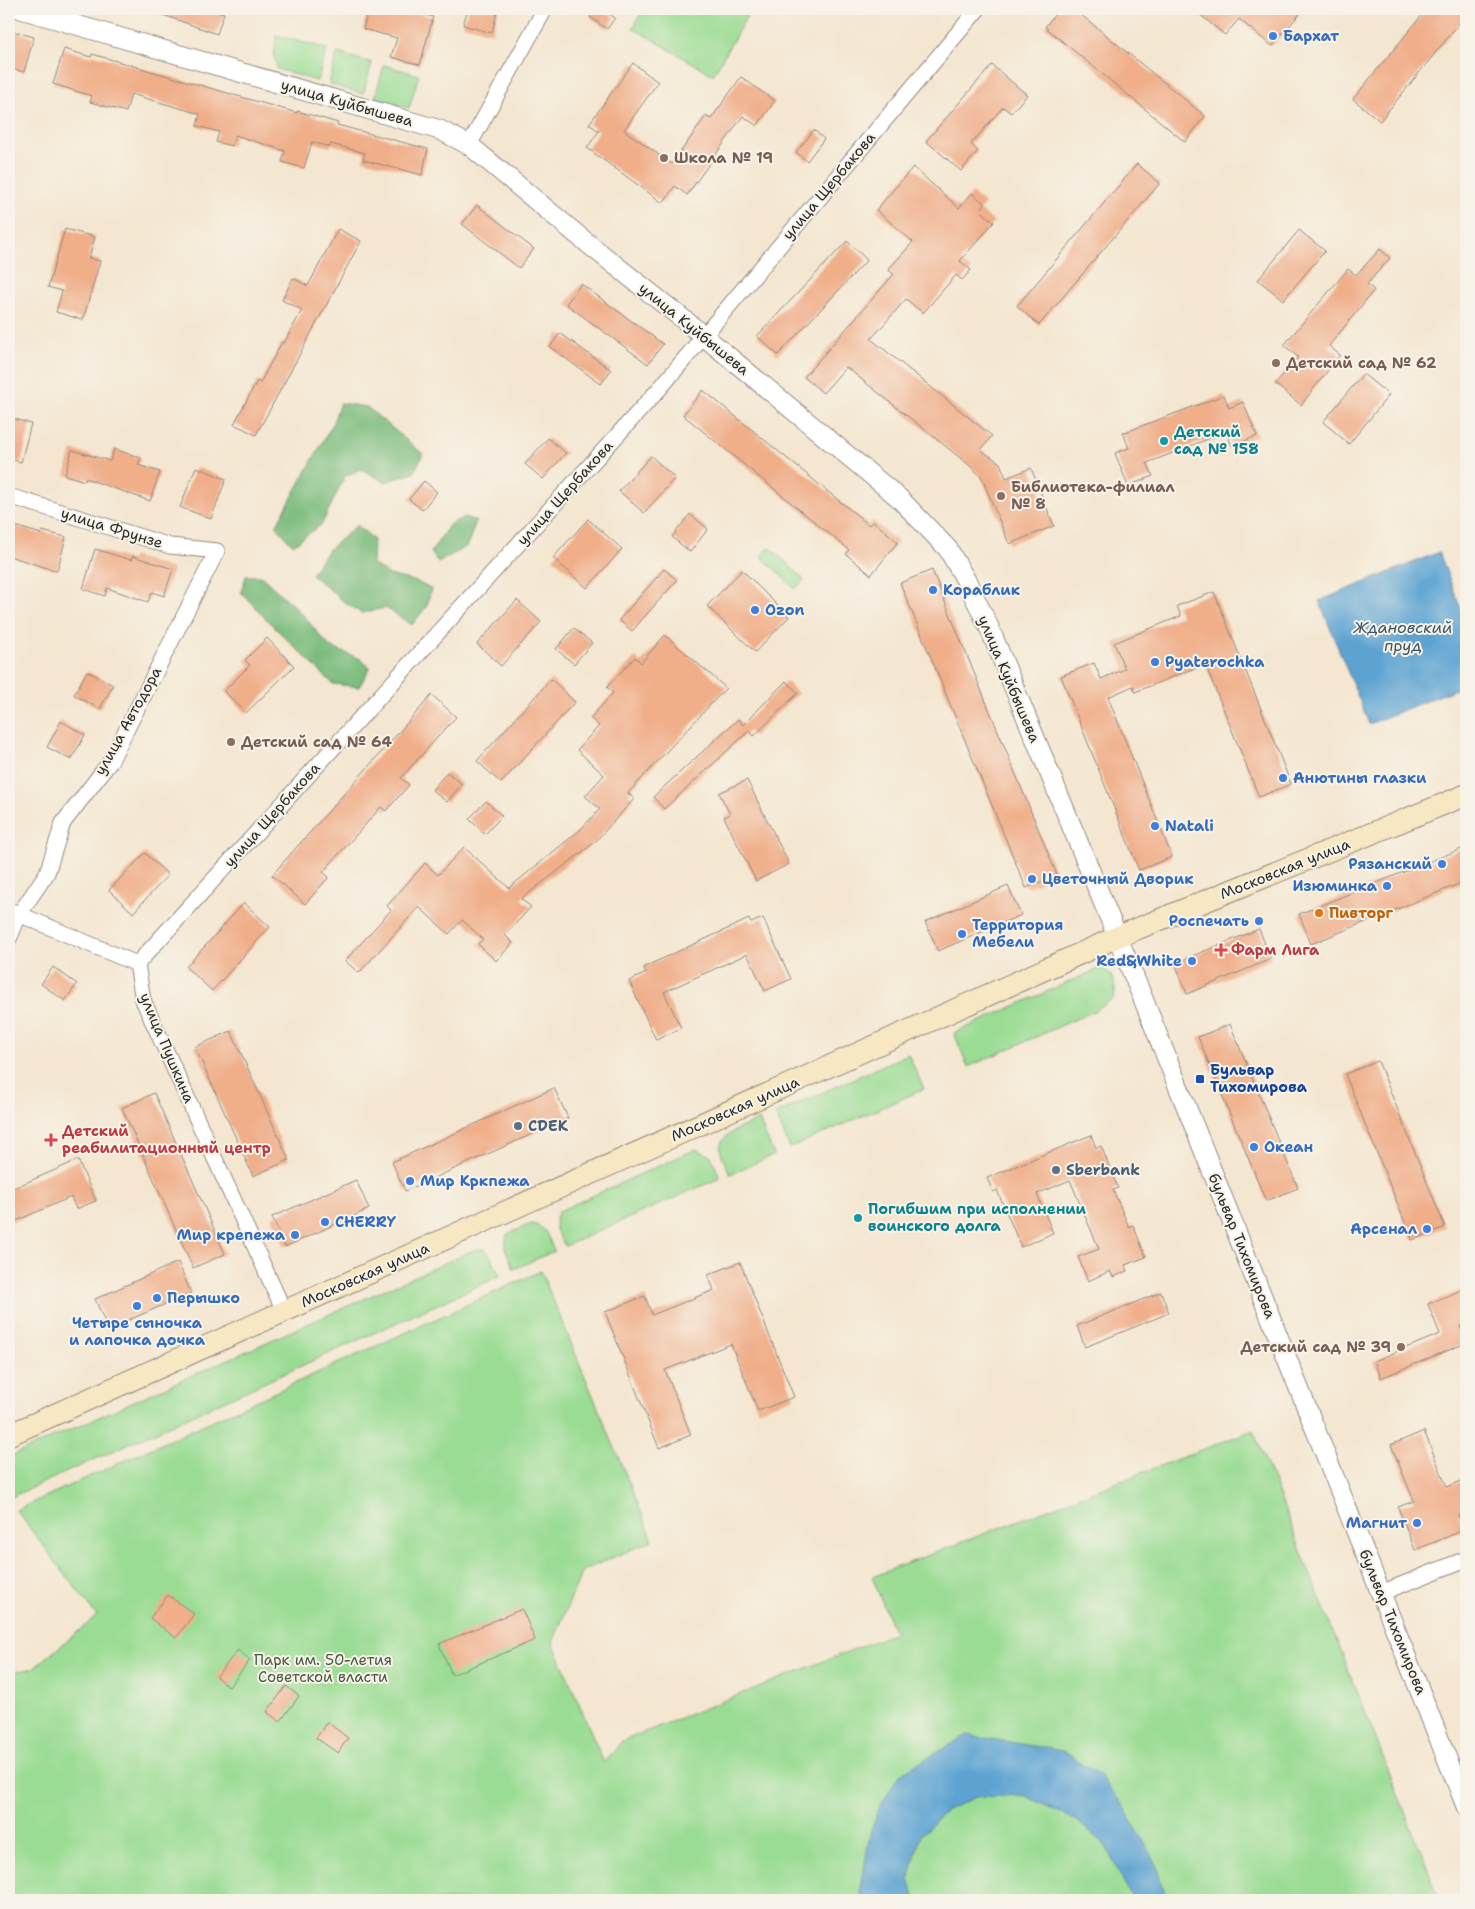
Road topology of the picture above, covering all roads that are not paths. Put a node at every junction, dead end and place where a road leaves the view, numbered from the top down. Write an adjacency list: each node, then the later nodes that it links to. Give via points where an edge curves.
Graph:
1 (21, 9): 4 (street, улица Куйбышева, via 440,130)
2 (545, 9): 4 (street)
3 (978, 9): 5 (street, улица Щербакова)
4 (469, 144): 5 (street, улица Куйбышева)
5 (703, 336): 10 (street, улица Куйбышева, via 899,498 948,549 989,627); 12 (street, улица Щербакова)
6 (9, 496): 7 (street, улица Фрунзе, via 170,546)
7 (217, 552): 9 (street, улица Автодора, via 110,762 63,823 47,873)
8 (1466, 795): 10 (main road, Московская улица)
9 (15, 912): 11 (street, улица Автодора); 12 (street)
10 (1117, 937): 13 (main road, Московская улица); 16 (street, бульвар Тихомирова)
11 (9, 939)
12 (137, 964): 13 (street, улица Пушкина, via 144,1000)
13 (284, 1311): 14 (main road, Московская улица)
14 (9, 1435)
15 (1466, 1559): 16 (street)
16 (1381, 1593): 17 (street, бульвар Тихомирова)
17 (1466, 1806)

